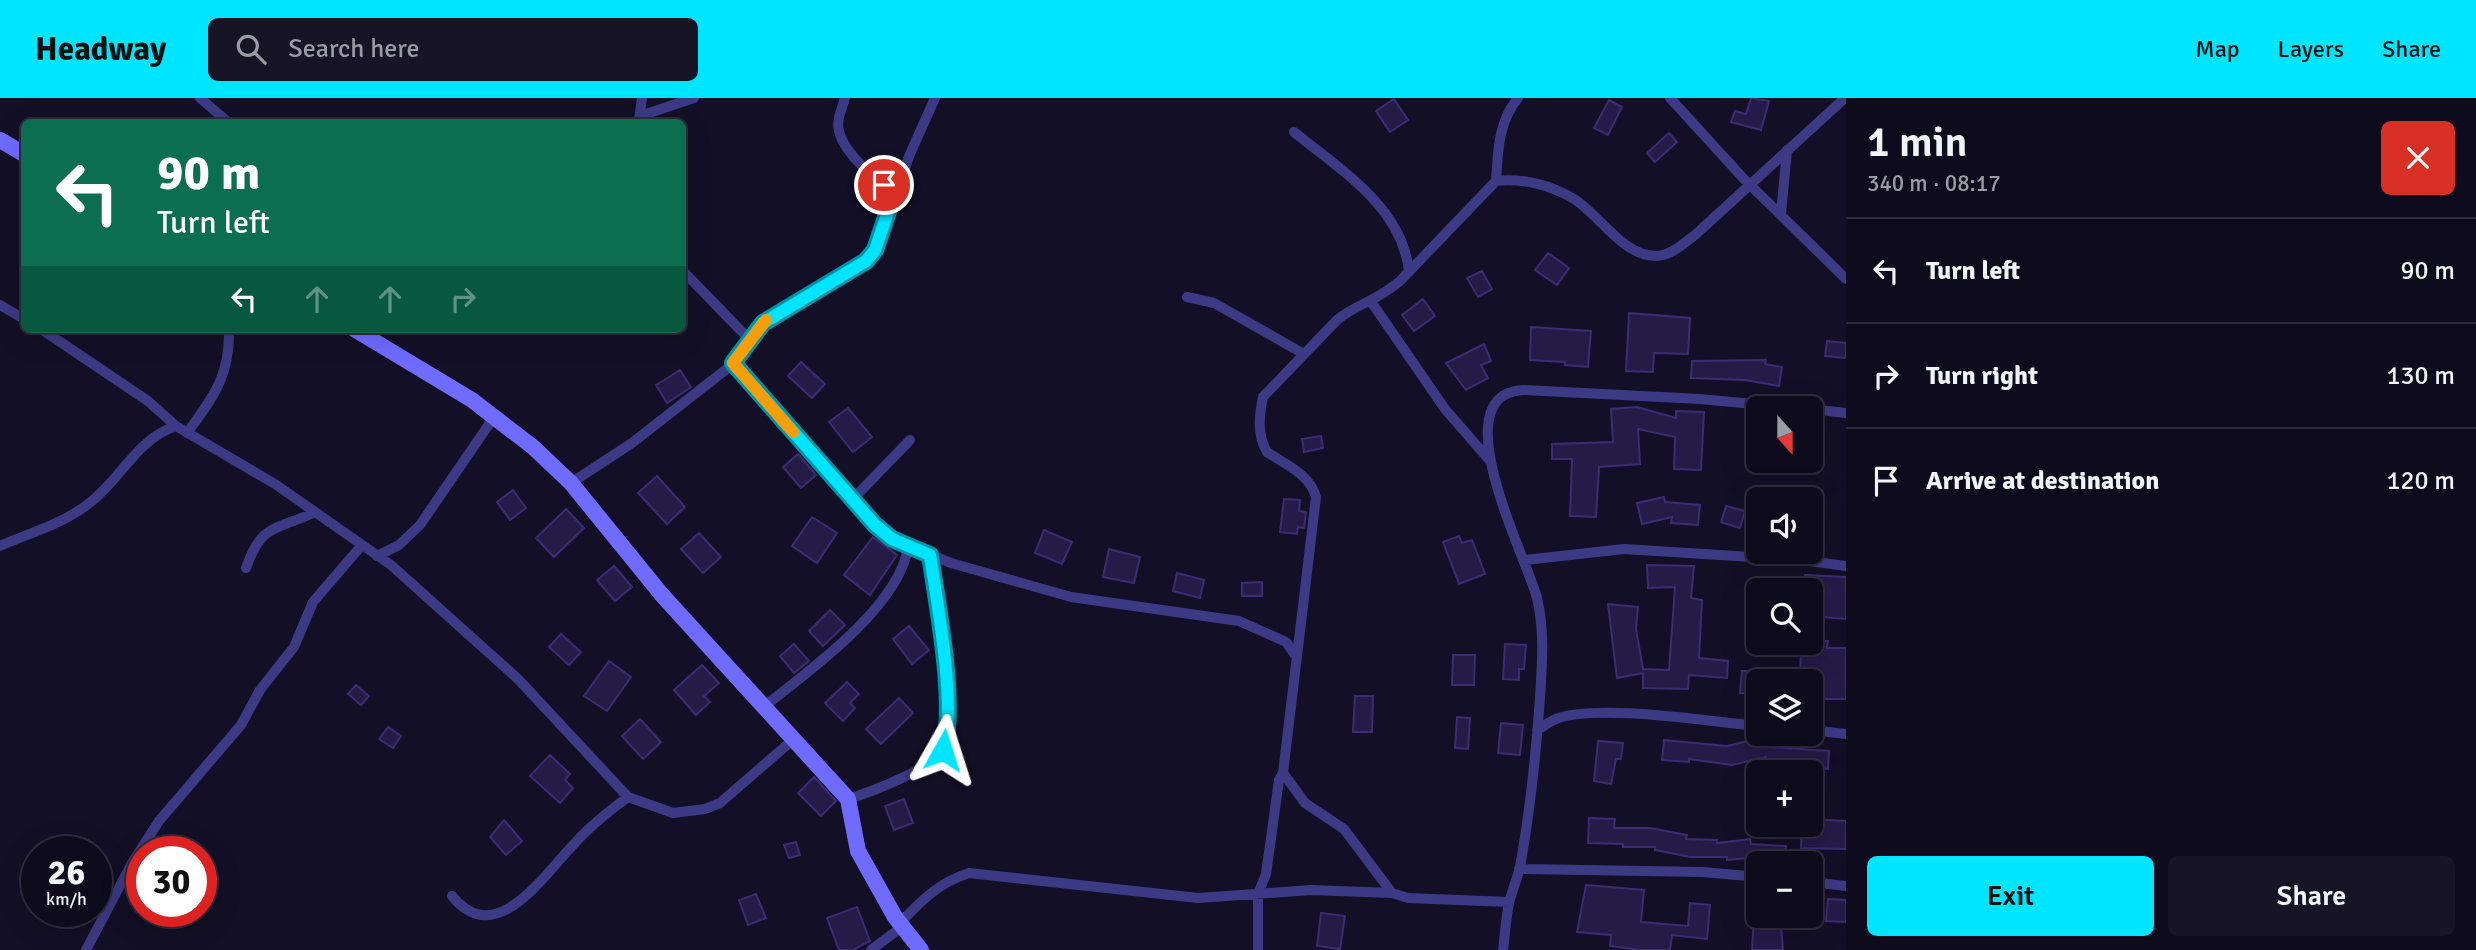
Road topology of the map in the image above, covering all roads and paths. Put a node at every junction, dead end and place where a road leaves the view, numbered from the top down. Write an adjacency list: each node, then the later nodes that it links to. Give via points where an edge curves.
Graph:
1 (200, 98): 9 (street)
2 (642, 98): 10 (street)
3 (694, 98): 10 (street)
4 (844, 98): 17 (street, via 839,133)
5 (935, 98): 17 (street)
6 (1518, 98): 15 (street, via 1506,115 1499,141)
7 (1670, 98): 16 (street)
8 (1846, 98): 13 (street)
9 (224, 119)
10 (639, 119)
11 (1294, 132): 19 (street, via 1361,188 1392,222 1407,250)
12 (0, 141): 14 (street)
13 (1787, 150): 16 (street); 18 (street)
14 (21, 152)
15 (1496, 181): 16 (street, via 1545,186 1575,200 1638,251 1657,256 1676,249); 19 (street)
16 (1749, 184): 18 (street)
17 (893, 197): 29 (street, via 875,250 866,261 778,312)
18 (1780, 214): 21 (street)
19 (1409, 272): 23 (street)
20 (686, 275): 29 (street)
21 (1846, 279)
22 (1187, 297): 30 (street, via 1214,303)
23 (1372, 303): 30 (street, via 1350,310); 39 (street, via 1445,409)
24 (0, 305): 25 (street)
25 (21, 317)
26 (47, 333): 36 (street, via 148,401)
27 (229, 333): 37 (street, via 227,367 218,390)
28 (361, 333): 35 (street)
29 (749, 339): 31 (street)
30 (1304, 354): 51 (street, via 1263,397 1260,412 1260,437 1267,452 1306,478 1316,497)
31 (733, 363): 40 (street, via 632,443); 41 (street)
32 (1746, 403): 39 (street, via 1510,390 1494,403 1487,440)
33 (1824, 410): 34 (street)
34 (1846, 412)
35 (494, 417): 40 (street); 47 (street, via 420,525 400,545)
36 (176, 426): 37 (street); 44 (street, via 137,452 78,511)
37 (187, 433): 42 (street)
38 (910, 440): 41 (street)
39 (1491, 462): 48 (street, via 1497,490)
40 (570, 483): 52 (street)
41 (852, 500): 45 (street, via 875,525)
42 (316, 512): 43 (street); 50 (street, via 265,533 255,544)
43 (362, 545): 47 (street); 70 (street, via 313,602 294,647 260,690 241,725 159,821)
44 (0, 546)
45 (908, 547): 46 (street); 52 (street, via 906,567 890,593 818,665)
46 (930, 555): 51 (street, via 1071,597 1239,621 1286,642); 60 (street, via 946,680 943,750 908,774)
47 (377, 556): 59 (street, via 518,679)
48 (1525, 560): 49 (street, via 1624,549); 54 (street, via 1542,628)
49 (1846, 566)
50 (246, 568)
51 (1296, 656): 58 (street)
52 (762, 708): 57 (street)
53 (1746, 725): 54 (street, via 1616,713 1573,715)
54 (1537, 730): 61 (street)
55 (1823, 731): 56 (street)
56 (1846, 734)
57 (795, 738): 59 (street, via 720,803 705,809 673,813); 60 (street)
58 (1283, 773): 65 (street, via 1305,803 1344,829); 66 (street, via 1266,874)
59 (628, 797): 67 (street, via 574,843 511,918 488,926 477,923 461,911)
60 (848, 799): 69 (street, via 858,852)
61 (1519, 869): 62 (street); 68 (street)
62 (1746, 876)
63 (1823, 884): 64 (street)
64 (1846, 886)
65 (1392, 893): 66 (street, via 1311,890); 68 (street, via 1408,898)
66 (1258, 894): 69 (street, via 1170,897 969,873 928,893); 73 (street)
67 (452, 896)
68 (1509, 902): 74 (street)
69 (901, 924): 71 (street); 72 (street)
70 (86, 950)
71 (870, 950)
72 (921, 950)
73 (1258, 950)
74 (1503, 950)

